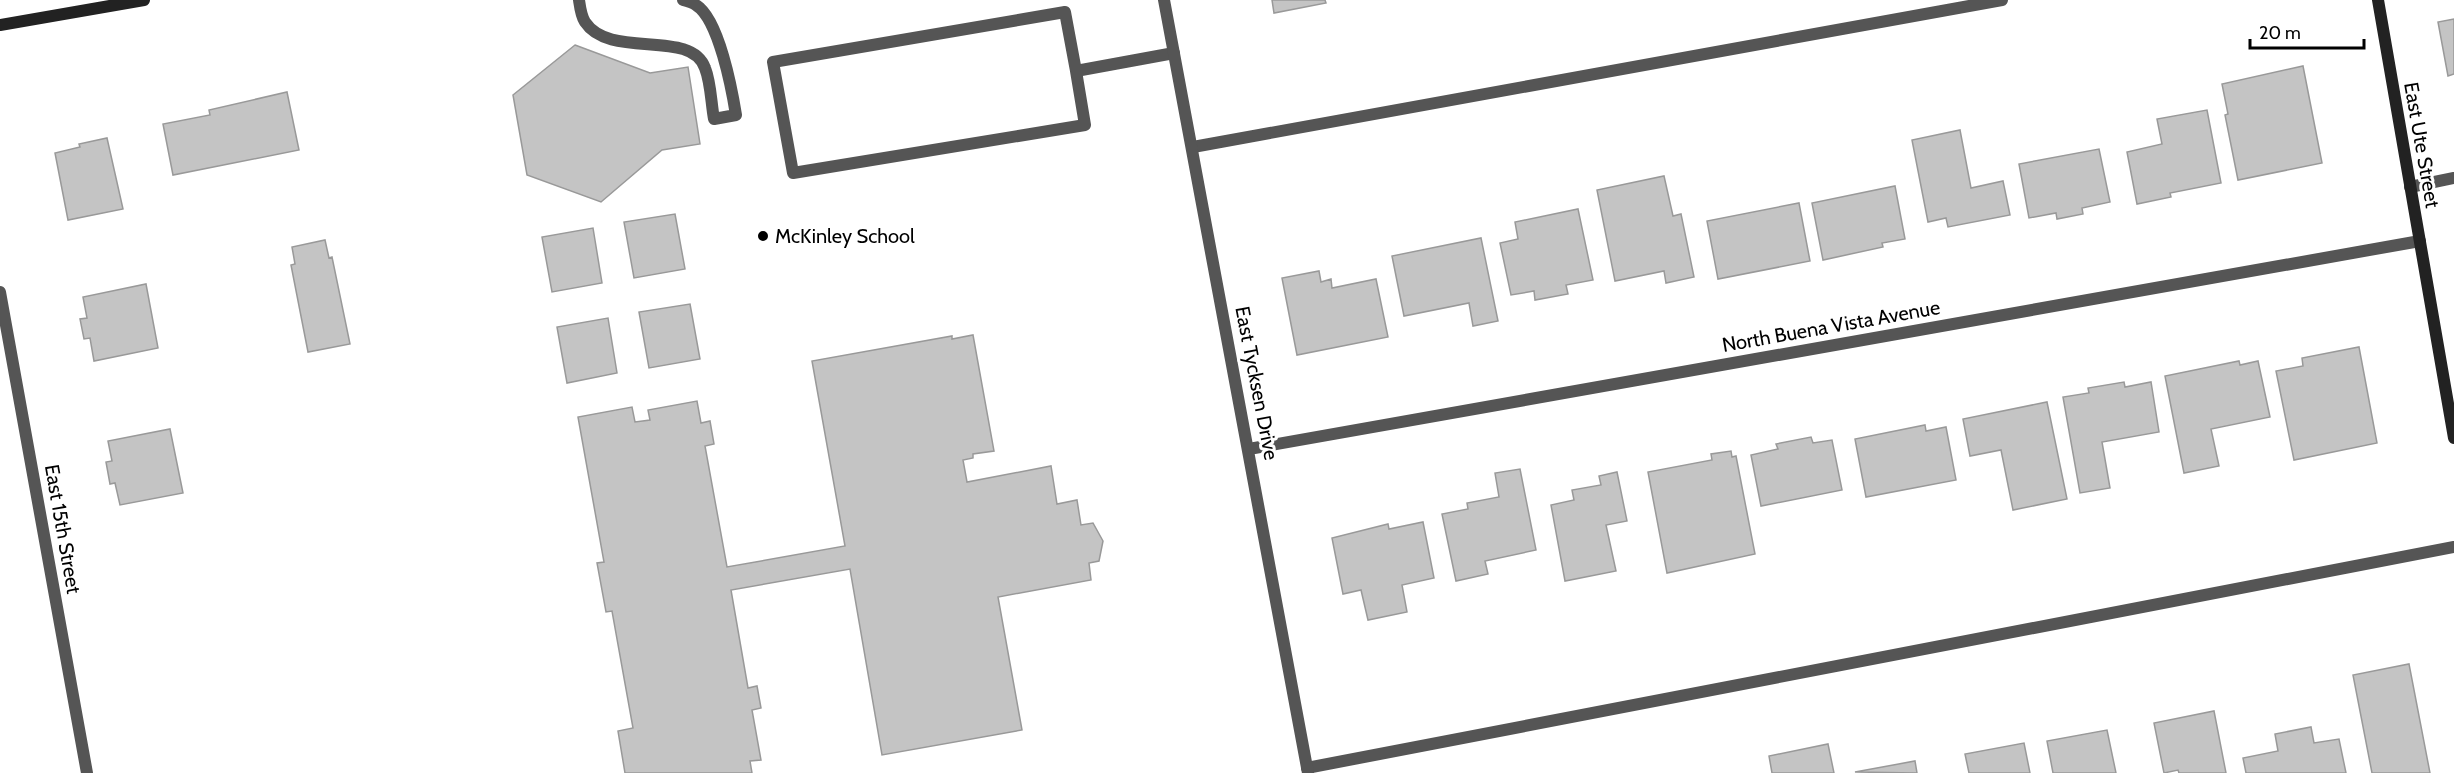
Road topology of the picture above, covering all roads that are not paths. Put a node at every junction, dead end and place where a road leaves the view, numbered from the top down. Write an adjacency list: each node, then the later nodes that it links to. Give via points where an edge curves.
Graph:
1 (67, 0): 8 (street)
2 (144, 0): 8 (street)
3 (579, 0): 4 (street, via 584,21 594,32 615,41 687,49 705,66 714,119 736,115 732,84 711,25 698,5)
4 (683, 0)
5 (1164, 0): 10 (street, East Tycksen Drive)
6 (2002, 0): 12 (street)
7 (2378, 0): 14 (street, East Ute Street)
8 (69, 14): 9 (street)
9 (0, 25)
10 (1174, 52): 11 (street); 12 (street, East Tycksen Drive)
11 (1076, 70): 11 (street, via 1065,12 773,62 793,173 1085,125)
12 (1192, 147): 18 (street, East Tycksen Drive)
13 (2454, 178): 14 (street)
14 (2410, 187): 15 (street, East Ute Street)
15 (2420, 241): 17 (street, East Ute Street); 18 (street, North Buena Vista Avenue)
16 (0, 292): 21 (street, East 15th Street)
17 (2454, 438)
18 (1249, 450): 20 (street, East Tycksen Drive)
19 (2454, 547): 20 (street)
20 (1307, 771)
21 (87, 773)

